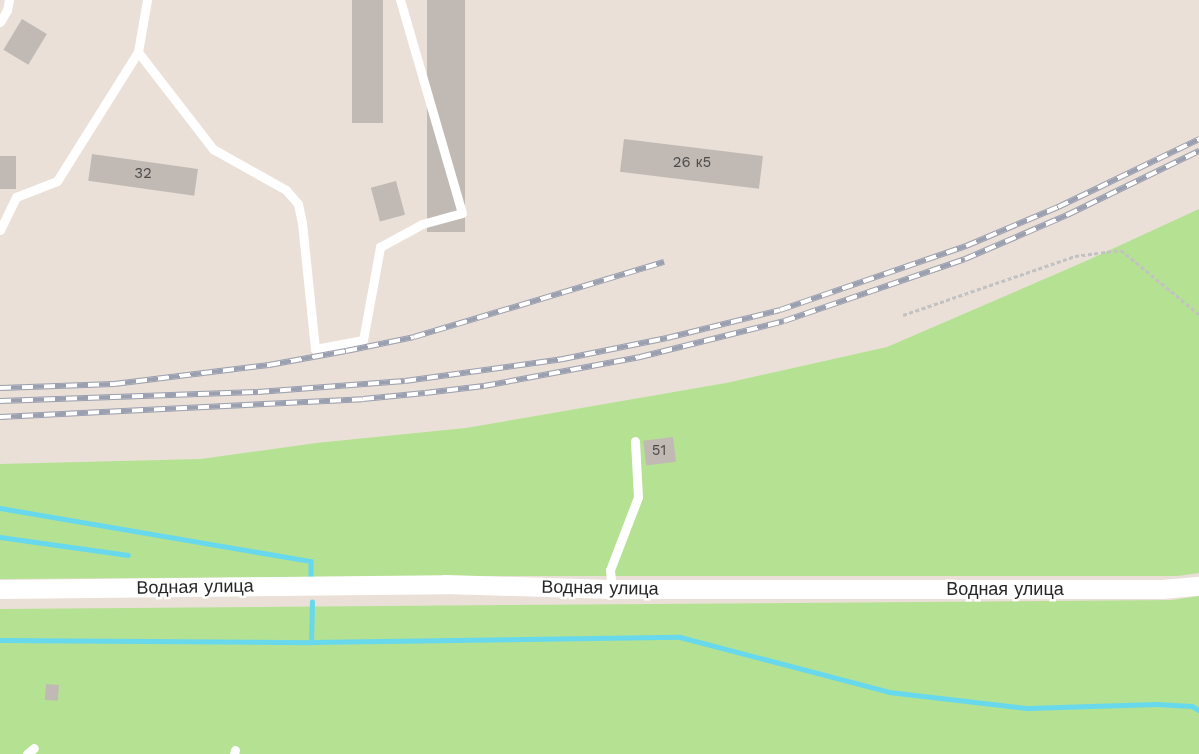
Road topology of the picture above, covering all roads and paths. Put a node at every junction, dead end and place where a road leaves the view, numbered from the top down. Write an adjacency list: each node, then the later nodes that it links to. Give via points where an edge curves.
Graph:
1 (9, 0): 4 (lane)
2 (147, 0): 5 (lane)
3 (400, 0): 5 (lane, via 462,213 422,224 380,247 363,340 315,349 298,204 286,190 213,149)
4 (0, 22)
5 (138, 52): 6 (lane, via 58,182 16,197)
6 (0, 230)
7 (903, 314): 8 (path, via 1075,256 1122,250)
8 (1199, 314)
9 (635, 441): 12 (lane, via 638,496 610,570)
10 (1199, 586): 12 (street, Водная улица, via 1162,589)
11 (0, 589): 12 (street, Водная улица, via 445,584)
12 (612, 589)

